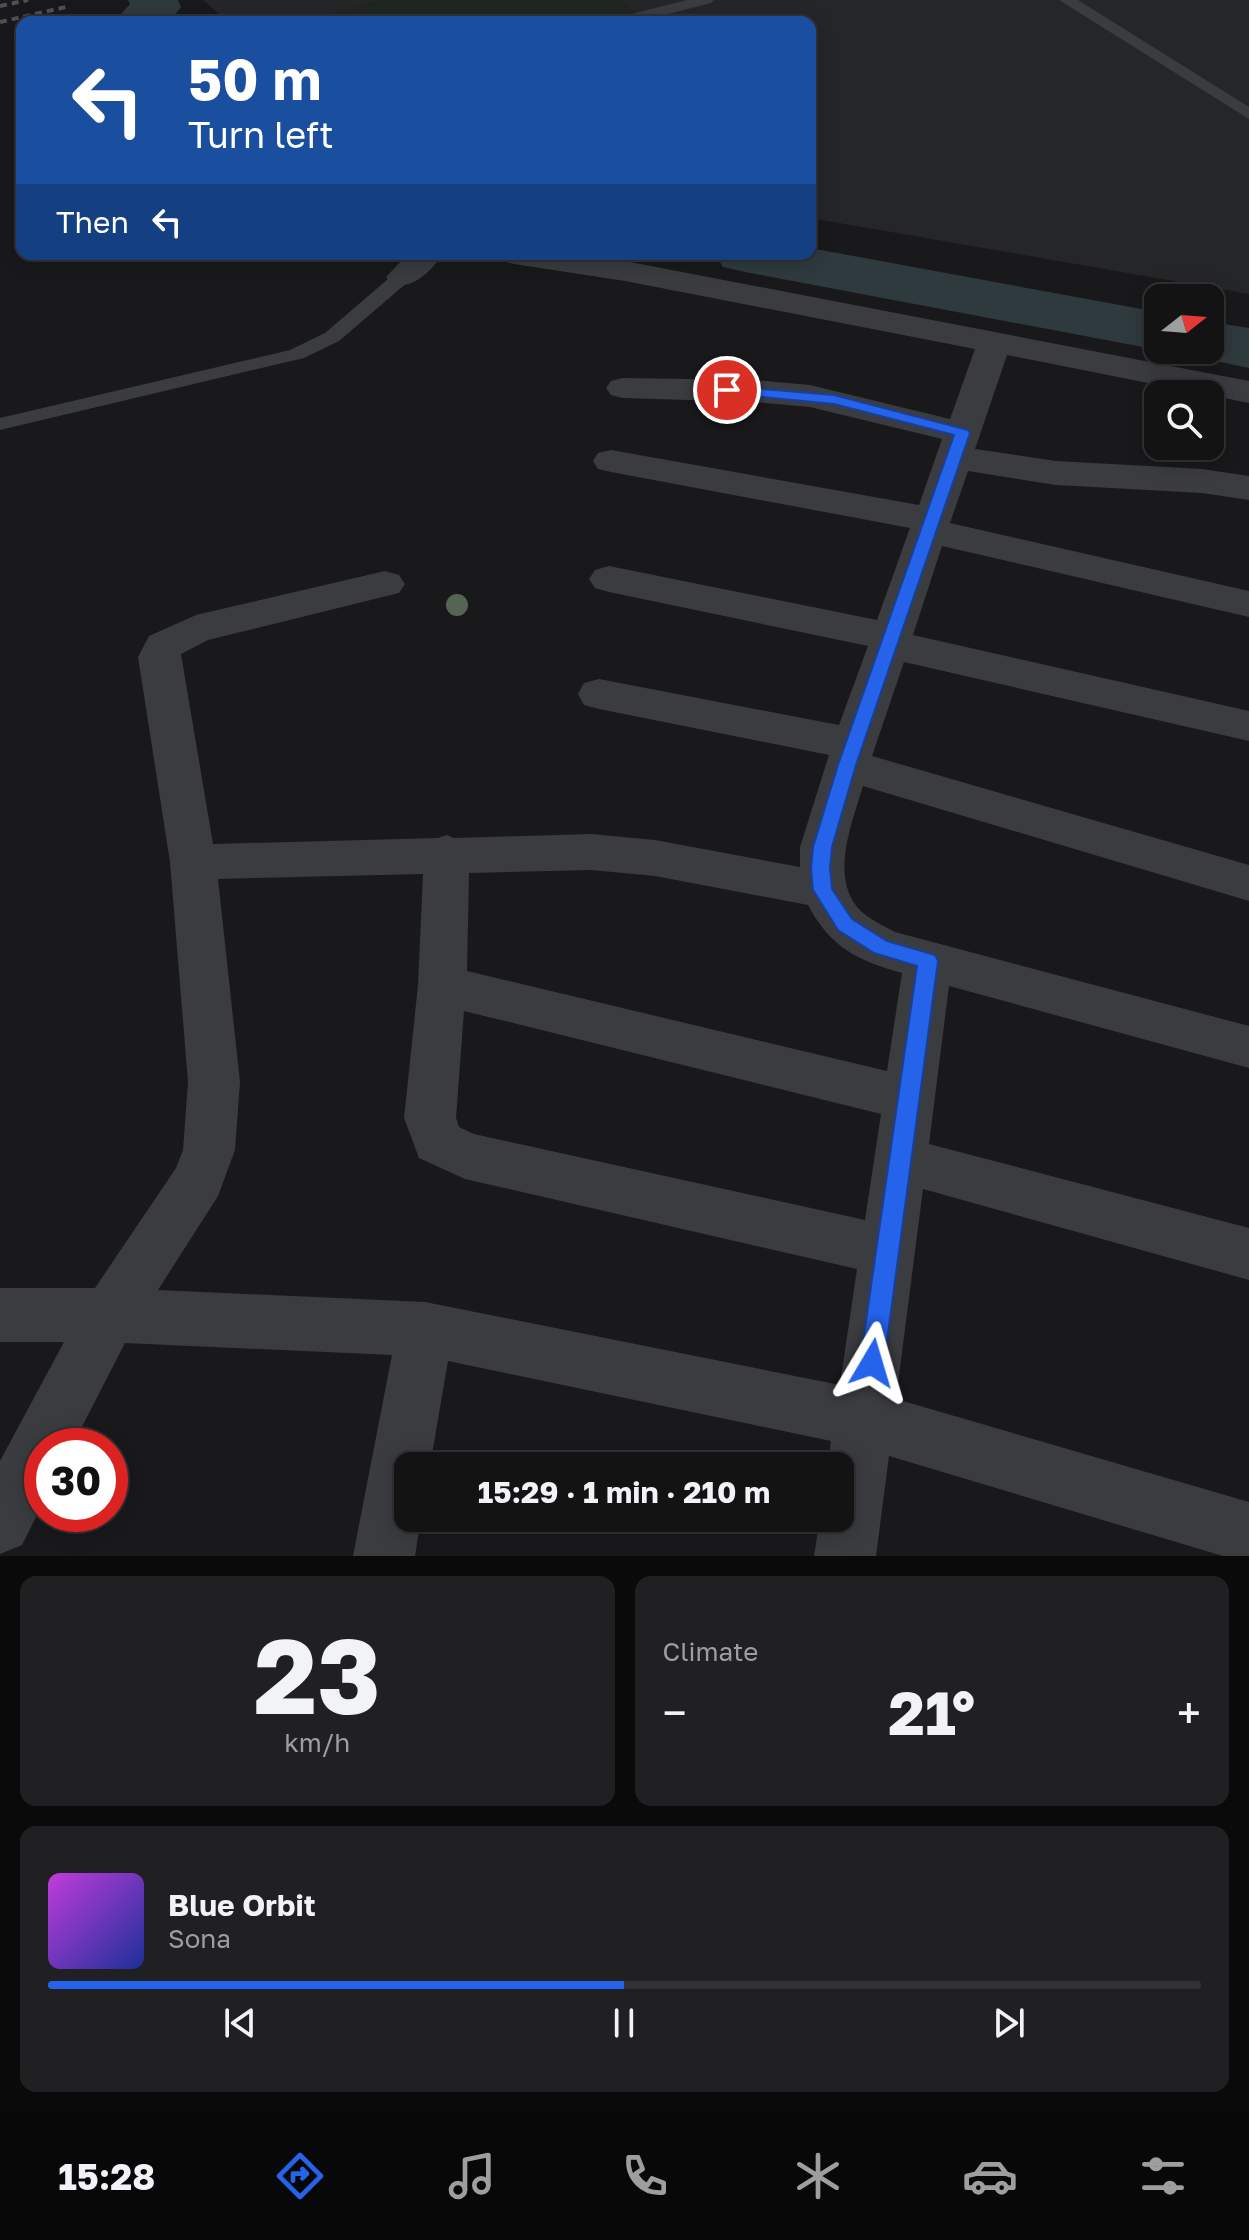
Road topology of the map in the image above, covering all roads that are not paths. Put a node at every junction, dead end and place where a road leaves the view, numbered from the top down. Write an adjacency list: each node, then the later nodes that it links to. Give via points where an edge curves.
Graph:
1 (706, 0): 3 (lane)
2 (1067, 0): 4 (lane)
3 (642, 16)
4 (1249, 114)
5 (420, 260): 7 (street)
6 (553, 260): 8 (street)
7 (402, 277): 11 (lane, via 332,337 297,354)
8 (994, 343): 10 (street); 12 (street)
9 (623, 388): 12 (street, via 810,396)
10 (1249, 392)
11 (0, 424)
12 (958, 445): 14 (street, via 1056,473); 15 (street)
13 (611, 461): 15 (street)
14 (1249, 488)
15 (930, 526): 18 (street); 19 (street)
16 (609, 579): 19 (street)
17 (385, 584): 24 (street, via 196,629 163,646 159,657)
18 (1249, 604)
19 (890, 641): 21 (street); 22 (street)
20 (599, 694): 22 (street)
21 (1249, 726)
22 (851, 755): 25 (street); 26 (street, via 823,847)
23 (447, 853): 24 (street); 26 (street, via 627,854); 28 (street)
24 (193, 862): 35 (street, via 214,1082 209,1150 199,1179)
25 (1249, 883)
26 (823, 890): 27 (street, via 845,925 859,935 881,948)
27 (928, 961): 29 (street); 30 (street)
28 (442, 985): 30 (street); 32 (street, via 430,1118 438,1142 450,1151)
29 (1249, 1047)
30 (907, 1098): 31 (street)
31 (898, 1159): 32 (street); 33 (street)
32 (887, 1250): 37 (street)
33 (1249, 1254)
34 (0, 1315): 35 (street)
35 (109, 1315): 36 (street); 38 (street)
36 (425, 1329): 37 (street); 40 (street)
37 (864, 1419): 39 (street); 41 (street)
38 (0, 1523)
39 (1249, 1533)
40 (384, 1556)
41 (845, 1556)

